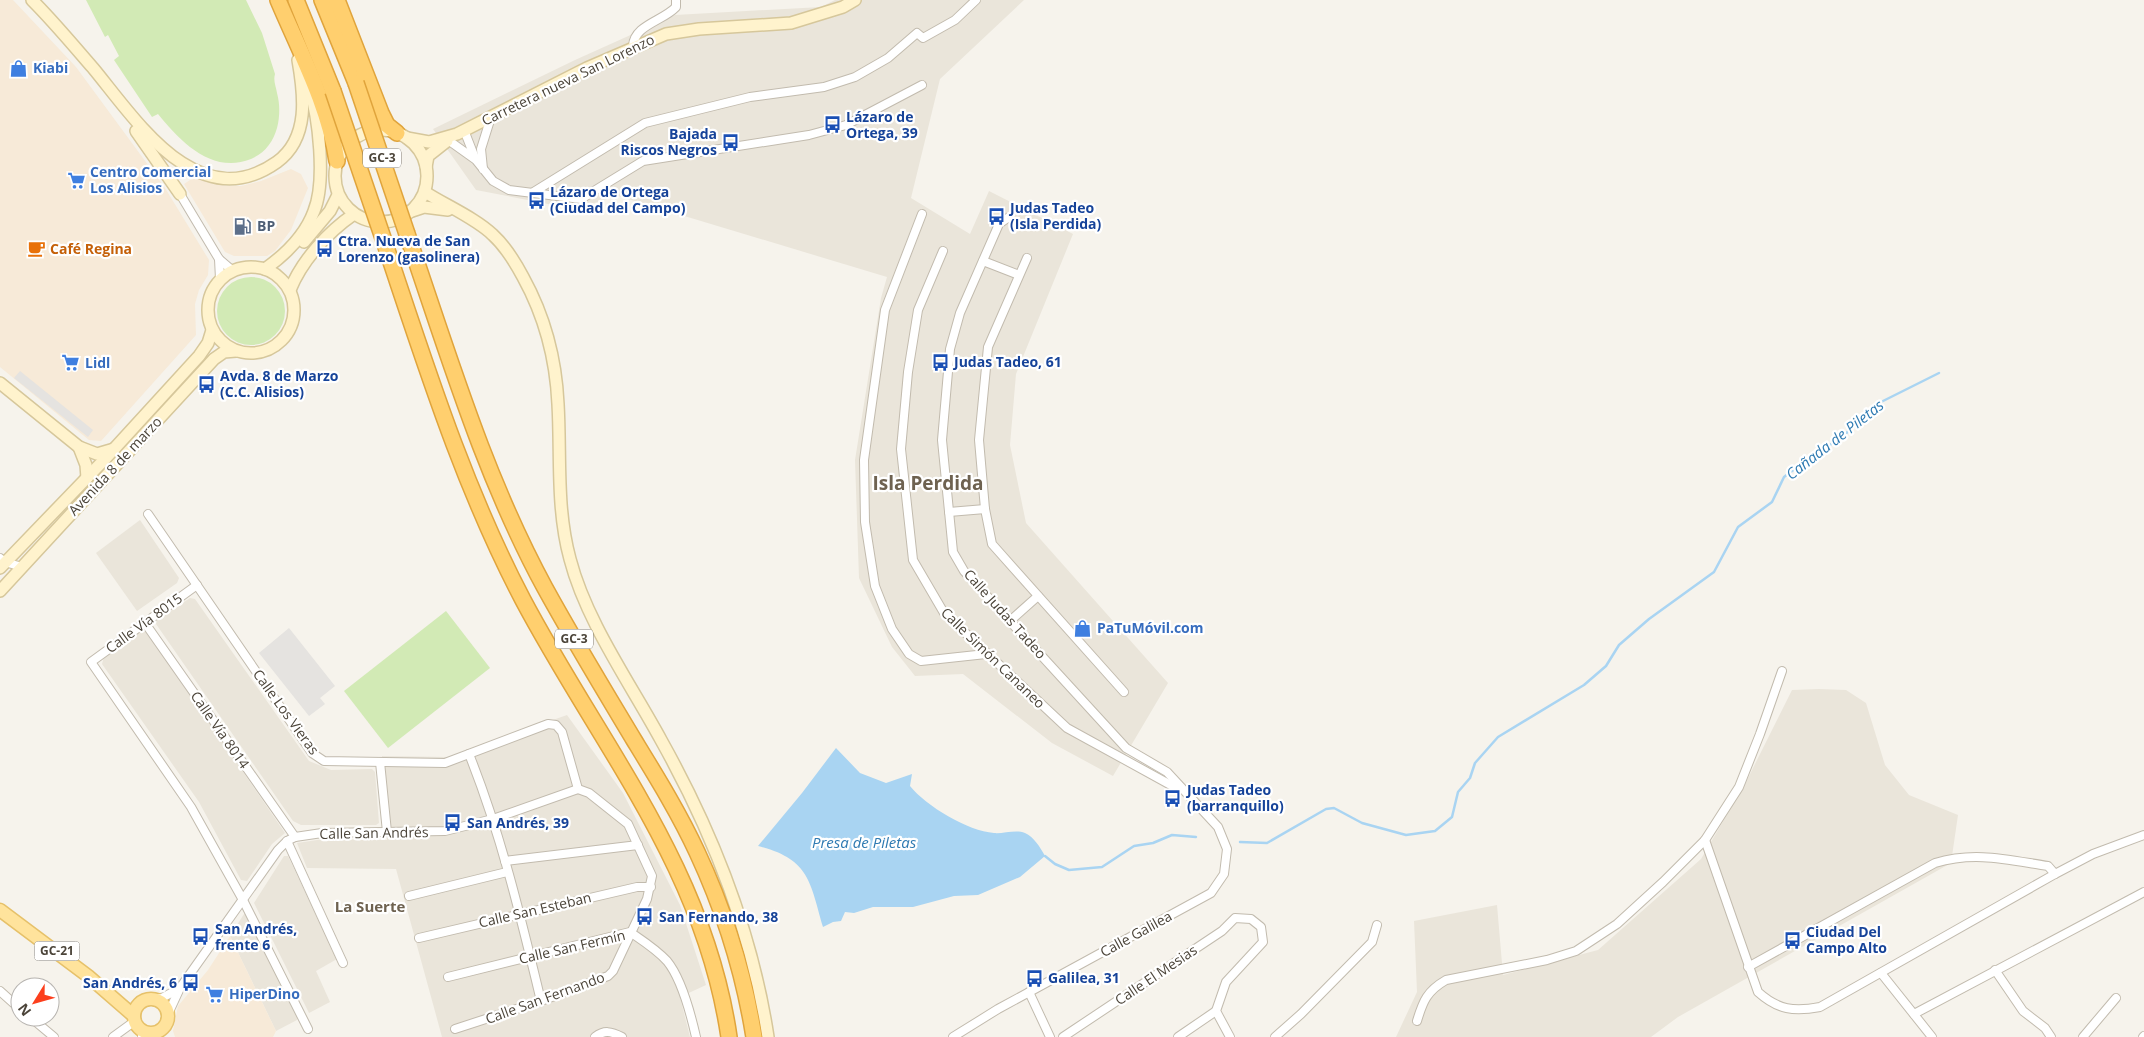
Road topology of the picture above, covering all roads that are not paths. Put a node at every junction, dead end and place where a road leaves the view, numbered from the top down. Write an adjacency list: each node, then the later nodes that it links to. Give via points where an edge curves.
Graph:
1 (32, 0): 12 (street)
2 (278, 0): 10 (street); 17 (highway, via 334,140)
3 (296, 0): 108 (highway, GC-3, bridge, via 333,91 457,454 491,535 529,609 675,862 700,920 718,980)
4 (322, 0): 109 (highway, GC-3, bridge, via 356,83 479,442 544,586 697,851 724,920)
5 (337, 0): 15 (highway, via 381,113 387,125)
6 (676, 0): 9 (street, via 672,12 639,31)
7 (855, 0): 9 (street, Carretera nueva San Lorenzo, via 843,7 791,23 699,29 666,34)
8 (976, 0): 21 (street, via 955,20 924,38 917,33 888,58 856,77 824,87 750,97 645,123)
9 (633, 46): 13 (street, Carretera nueva San Lorenzo)
10 (298, 60): 12 (street, via 303,87 303,122 280,160 246,177 222,178 180,161 160,148); 34 (street, via 316,112 319,186 315,210 305,230)
11 (922, 85): 21 (street, via 846,125 809,135 643,161 581,199)
12 (123, 108): 22 (street)
13 (491, 117): 14 (street, Carretera nueva San Lorenzo); 19 (street, via 481,149)
14 (456, 135): 15 (street, Carretera nueva San Lorenzo, via 428,142); 16 (street); 16 (street); 18 (street, Carretera nueva San Lorenzo, via 428,156)
15 (402, 136): 17 (street, via 382,130 368,132 354,138); 18 (street, via 416,146)
16 (476, 160): 19 (street)
17 (337, 161): 23 (street)
18 (426, 167): 20 (street)
19 (483, 169): 21 (street, via 493,181 508,190)
20 (425, 192): 24 (street); 25 (street)
21 (532, 193)
22 (180, 194): 31 (street)
23 (338, 195): 26 (street); 34 (street, via 330,211 295,252 283,263)
24 (454, 211): 25 (street, via 424,207); 110 (street, via 492,234 510,254 535,301 553,365 558,401 562,527 579,591 706,828 746,936)
25 (411, 212): 26 (street, via 398,220 383,223 368,221)
26 (354, 214): 37 (street, via 339,225 298,271)
27 (922, 214): 54 (street, via 884,310 864,460 868,540 875,586 892,629 909,654 921,661)
28 (1010, 216): 32 (street, Calle Judas Tadeo, via 1000,224)
29 (943, 251): 54 (street, Calle Simón Cananeo, via 918,310 908,372 901,450 908,517 913,560 928,589 944,613)
30 (1027, 258): 35 (street)
31 (219, 260): 33 (street); 36 (street)
32 (983, 261): 35 (street); 45 (street, Calle Judas Tadeo, via 960,313 950,349 942,440)
33 (233, 270): 34 (street, via 255,266); 36 (street)
34 (267, 270): 37 (street, via 281,278)
35 (1019, 275): 44 (street, via 988,348 979,440)
36 (220, 279): 38 (street, via 208,303)
37 (290, 290): 39 (street, via 295,304 294,319 289,333 279,345 266,352)
38 (212, 330): 39 (street, via 218,339); 42 (street, Avenida 8 de marzo, via 199,356)
39 (236, 351): 48 (street, Avenida 8 de marzo, via 224,352 214,359)
40 (0, 383): 41 (street)
41 (79, 447): 42 (street, via 97,454); 43 (street)
42 (114, 449): 43 (street, Avenida 8 de marzo)
43 (87, 478): 47 (street, Avenida 8 de marzo)
44 (985, 509): 45 (street); 51 (street, via 992,544)
45 (948, 512): 52 (street, Calle Judas Tadeo, via 953,552 964,571)
46 (148, 514): 49 (street, Calle Los Vieras)
47 (2, 563): 48 (street)
48 (22, 567): 50 (street, Avenida 8 de marzo)
49 (197, 585): 53 (street, Calle Vía 8015); 58 (street, Calle Los Vieras, via 312,753 324,762)
50 (0, 592)
51 (1038, 596): 52 (street); 56 (street)
52 (1011, 620): 60 (street, Calle Judas Tadeo, via 1126,748 1167,772)
53 (145, 623): 64 (street, Calle Vía 8014); 74 (street, Calle Vía 8015, via 91,662 191,807)
54 (986, 654): 60 (street, Calle Simón Cananeo, via 1067,728)
55 (1782, 670): 65 (street, via 1739,787)
56 (1124, 692)
57 (469, 754): 58 (street, Calle Los Vieras, via 444,763); 59 (street, Calle Los Vieras, via 548,724 556,725 562,732); 61 (street)
58 (380, 762): 62 (street)
59 (578, 789): 61 (street, Calle San Andrés); 67 (street, via 589,793 628,824)
60 (1182, 791): 88 (street, Calle Galilea, via 1218,827 1227,849 1224,874 1211,893)
61 (493, 819): 62 (street, Calle San Andrés, via 435,832); 68 (street)
62 (387, 832): 64 (street, Calle San Andrés, via 322,832)
63 (2144, 835): 70 (street, via 2093,854)
64 (295, 837): 66 (street, Calle San Andrés)
65 (1705, 840): 82 (street); 97 (street, via 1663,882 1597,939 1576,951 1547,960 1446,980 1423,999)
66 (287, 841): 74 (street, Calle San Andrés); 81 (street)
67 (638, 845): 68 (street); 71 (street, via 652,876)
68 (505, 861): 69 (street)
69 (508, 872): 73 (street); 76 (street)
70 (2055, 874): 82 (street, via 2048,866 1977,855 1935,863); 84 (street)
71 (651, 887): 76 (street, Calle San Esteban); 78 (street, Calle San Fernando)
72 (2144, 892): 83 (street)
73 (409, 896)
74 (243, 900): 86 (street, Calle San Andrés); 100 (street)
75 (0, 910): 89 (main road, GC-21)
76 (520, 913): 79 (street, Calle San Esteban); 80 (street)
77 (1377, 925): 116 (street, via 1372,942)
78 (630, 932): 80 (street, Calle San Fermín); 93 (street, Calle San Fernando, via 608,976); 107 (street, Calle San Fermín, via 668,963 686,999)
79 (419, 938)
80 (530, 957): 85 (street, Calle San Fermín); 93 (street)
81 (343, 963)
82 (1748, 967): 84 (street, via 1758,992 1770,1003 1801,1011 1820,1007)
83 (1995, 970): 95 (street); 118 (street, via 2023,1011)
84 (1881, 973): 95 (street)
85 (448, 977)
86 (180, 988): 92 (street, Calle San Andrés, via 162,998); 98 (street, Calle San Andrés)
87 (0, 992): 91 (street)
88 (1029, 992): 111 (street, Calle Galilea); 112 (street)
89 (111, 995): 92 (main road, GC-21, via 128,1001); 96 (main road, GC-21)
90 (2116, 998): 119 (street)
91 (10, 1000)
92 (148, 1000): 96 (main road, via 135,1010); 98 (main road, via 161,1002)
93 (541, 1001): 101 (street, Calle San Fernando)
94 (1216, 1011): 113 (street, Calle El Mesias, via 1226,982 1263,942 1261,927 1251,919 1236,918 1222,931); 114 (street); 115 (street)
95 (1914, 1014): 117 (street)
96 (134, 1018): 102 (main road, GC-21, via 140,1029); 104 (street)
97 (1417, 1021)
98 (168, 1025): 102 (main road, GC-21)
99 (42, 1027): 103 (street)
100 (308, 1029)
101 (455, 1030)
102 (150, 1035)
103 (54, 1037)
104 (113, 1037)
105 (594, 1037): 106 (street, via 602,1032 613,1032)
106 (622, 1037)
107 (696, 1037)
108 (729, 1037)
109 (754, 1037)
110 (768, 1037)
111 (954, 1037)
112 (1050, 1037)
113 (1062, 1037)
114 (1178, 1037)
115 (1230, 1037)
116 (1275, 1037)
117 (1932, 1037)
118 (2051, 1037)
119 (2083, 1037)

